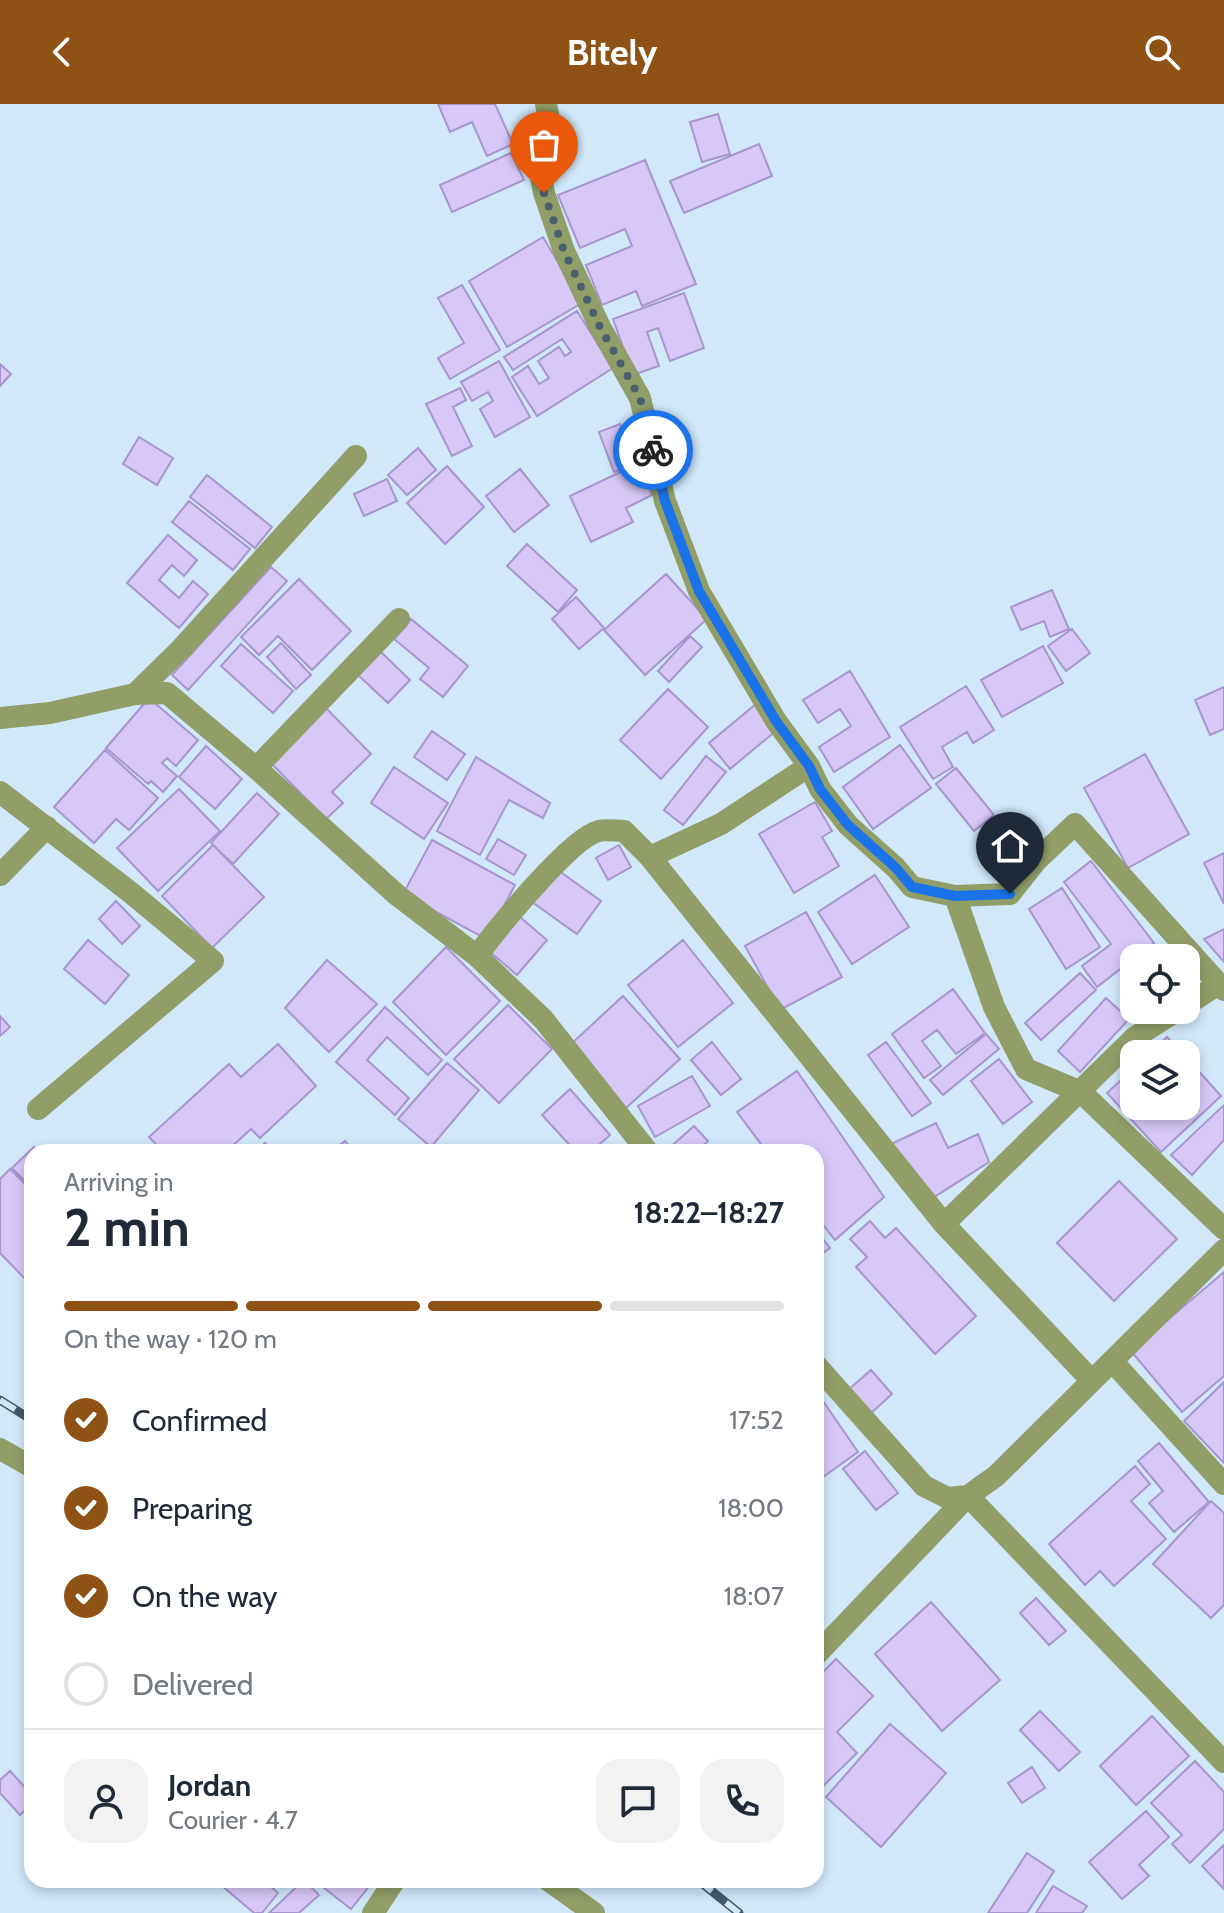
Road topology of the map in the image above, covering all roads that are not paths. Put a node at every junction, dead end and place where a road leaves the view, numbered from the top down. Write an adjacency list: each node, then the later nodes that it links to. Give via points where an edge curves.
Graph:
1 (546, 104): 6 (street, via 554,144 536,152 544,193 564,251 640,398 665,501 699,591)
2 (356, 456): 4 (street)
3 (399, 619): 7 (street)
4 (135, 694): 5 (street); 7 (street, via 167,693)
5 (0, 718)
6 (809, 766): 10 (street, via 721,824); 12 (street, via 848,825 912,887)
7 (256, 768): 13 (street, via 397,895)
8 (0, 792): 9 (street)
9 (47, 827): 11 (street); 18 (street, via 213,961)
10 (650, 857): 13 (street, via 624,831 597,831 514,908); 20 (street)
11 (0, 875)
12 (955, 896): 14 (street, via 1010,894 1075,824); 17 (street, via 994,1007 1026,1069)
13 (477, 956): 19 (street, via 543,1019)
14 (1222, 987): 15 (street)
15 (1200, 998)
16 (1156, 1024): 17 (street, via 1134,1038)
17 (1081, 1092): 20 (street); 21 (street)
18 (38, 1109)
19 (642, 1144)
20 (944, 1224): 25 (street)
21 (1224, 1229)
22 (1224, 1250): 23 (street)
23 (1112, 1361): 25 (street); 28 (street)
24 (824, 1374): 29 (street, via 924,1486 948,1498)
25 (1092, 1381): 29 (street, via 996,1476)
26 (0, 1449): 27 (street)
27 (24, 1462)
28 (1224, 1484)
29 (968, 1496): 30 (street); 31 (street)
30 (824, 1647)
31 (1224, 1762)
32 (390, 1888): 34 (street)
33 (559, 1888): 35 (street)
34 (373, 1913)
35 (594, 1913)

